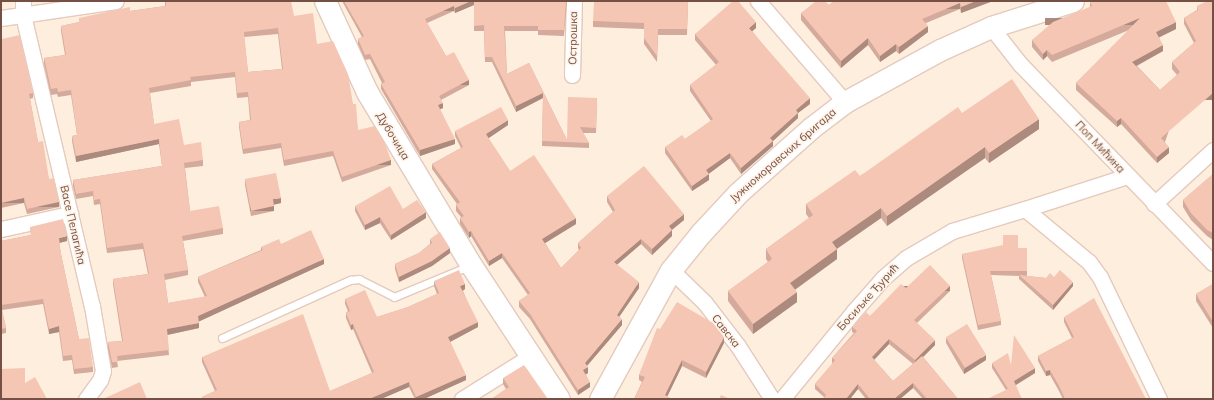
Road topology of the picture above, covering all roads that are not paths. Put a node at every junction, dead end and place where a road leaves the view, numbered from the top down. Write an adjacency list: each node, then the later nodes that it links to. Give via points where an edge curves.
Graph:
1 (116, 1): 6 (street)
2 (325, 1): 18 (street, Дубочица, via 367,92)
3 (574, 1): 9 (street, Острошка)
4 (758, 1): 10 (street)
5 (1073, 1): 8 (street, Јужноморавских бригада)
6 (23, 8): 7 (street); 15 (street, Васе Пелагића)
7 (1, 18)
8 (991, 27): 10 (street, Јужноморавских бригада, via 940,50); 12 (street, Поп Мићина, via 1020,64)
9 (572, 75)
10 (845, 102): 19 (street, Јужноморавских бригада, via 738,192)
11 (1213, 150): 13 (street)
12 (1127, 176): 13 (street, Поп Мићина); 14 (street, Босиљке Ђурић)
13 (1154, 204): 17 (street, Поп Мићина)
14 (1025, 209): 27 (street, Босиљке Ђурић, via 952,231 906,258 858,306); 28 (street, via 1089,262 1097,272)
15 (70, 214): 16 (street); 22 (street, Васе Пелагића, via 92,306 102,371 100,380)
16 (1, 229)
17 (1213, 263)
18 (471, 265): 20 (lane, via 394,297 359,279 350,280); 21 (street, Дубочица)
19 (671, 270): 25 (street, Јужноморавских бригада); 26 (street, Савска, via 705,303 734,340 757,372)
20 (222, 338)
21 (529, 357): 23 (street); 24 (street, Дубочица)
22 (86, 399)
23 (462, 399)
24 (559, 399)
25 (600, 399)
26 (772, 399)
27 (782, 399)
28 (1159, 399)

